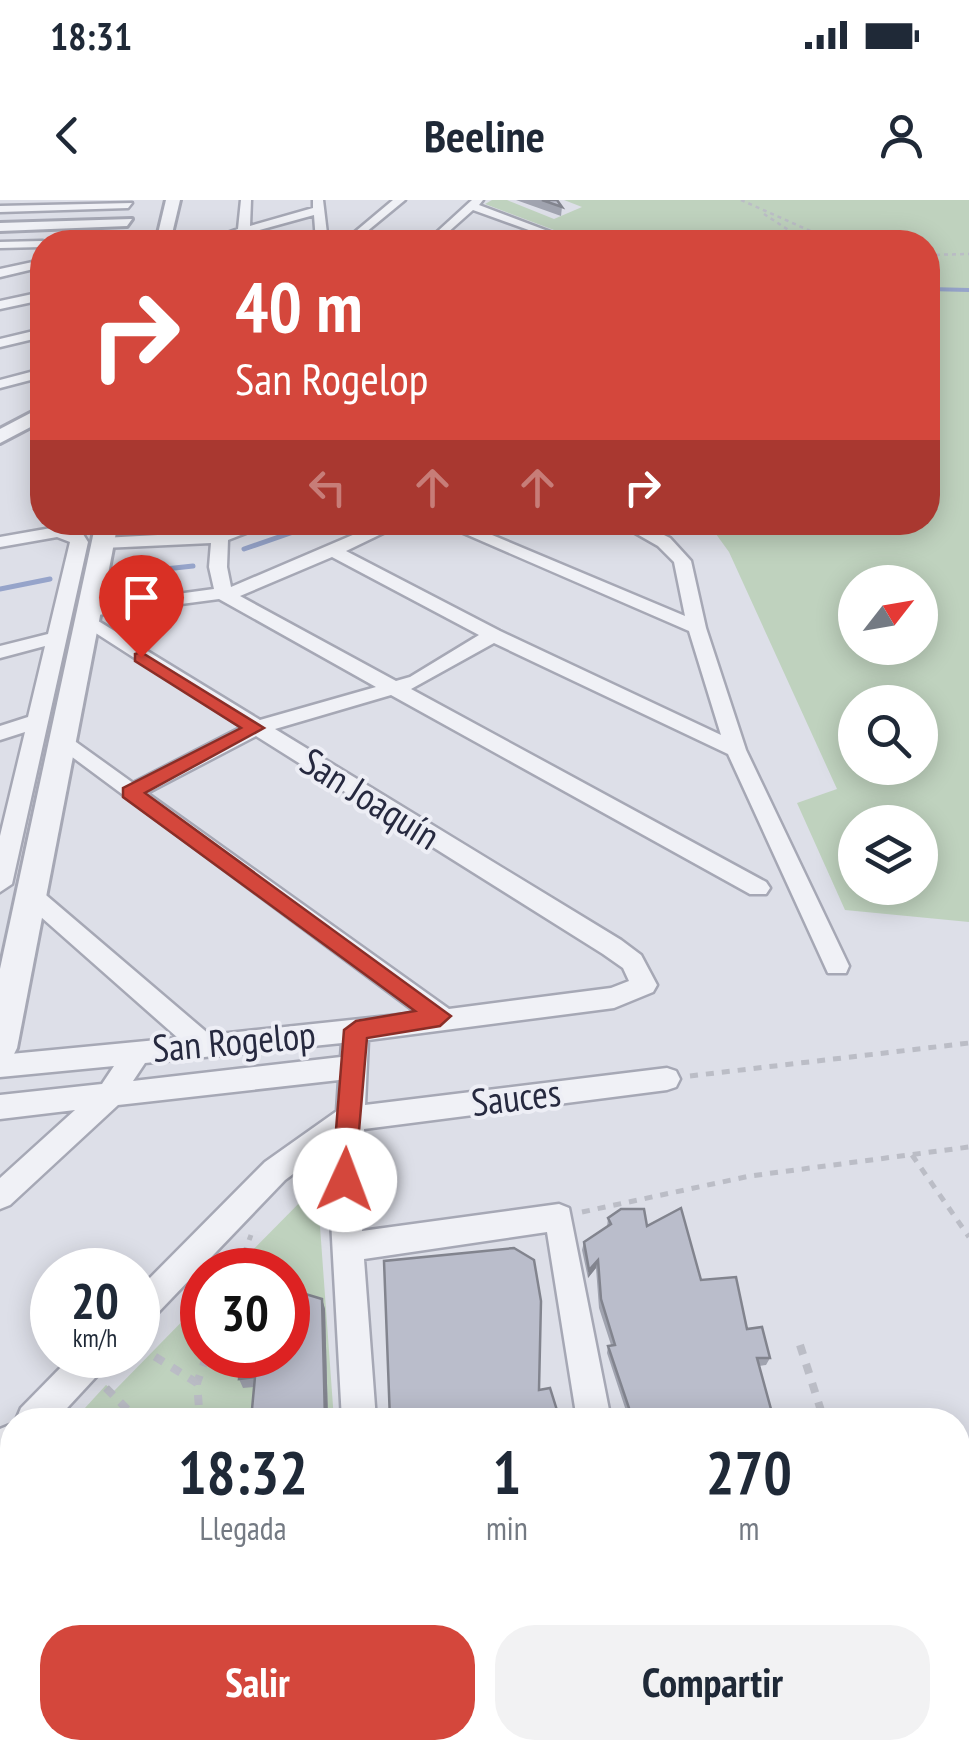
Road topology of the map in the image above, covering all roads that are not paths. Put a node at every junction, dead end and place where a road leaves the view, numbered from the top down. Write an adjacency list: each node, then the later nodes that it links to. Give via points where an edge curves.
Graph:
1 (158, 200): 9 (street)
2 (173, 200): 9 (street)
3 (246, 200): 15 (street)
4 (400, 200): 18 (street)
5 (475, 203): 12 (street); 19 (street)
6 (128, 205): 8 (street)
7 (318, 205): 16 (street); 17 (street)
8 (0, 210)
9 (161, 220): 13 (street); 14 (street)
10 (127, 222): 11 (street)
11 (0, 227)
12 (530, 228): 20 (street)
13 (155, 230)
14 (161, 230)
15 (244, 230)
16 (259, 230)
17 (321, 230)
18 (363, 230)
19 (445, 230)
20 (536, 230)
21 (30, 244): 22 (street)
22 (0, 245)
23 (30, 267): 24 (street)
24 (0, 273)
25 (30, 299): 26 (street)
26 (0, 305)
27 (30, 336): 28 (street)
28 (0, 343)
29 (30, 377): 30 (street)
30 (0, 384)
31 (30, 420): 32 (street)
32 (0, 437)
33 (41, 535): 40 (street)
34 (74, 535): 46 (street, via 79,542)
35 (105, 535): 43 (street)
36 (221, 535): 42 (street)
37 (364, 535): 41 (street)
38 (477, 535): 44 (street)
39 (650, 535): 44 (street, via 682,560)
40 (0, 542)
41 (332, 550): 42 (street); 45 (street)
42 (224, 595): 43 (street); 48 (street)
43 (88, 616): 50 (street, San Joaquín); 52 (street)
44 (697, 628): 53 (street)
45 (493, 635): 48 (street, via 432,674); 53 (street)
46 (56, 638): 47 (street); 49 (street)
47 (0, 652)
48 (396, 687): 50 (street); 57 (street)
49 (37, 722): 51 (street); 55 (street)
50 (254, 728): 54 (street); 60 (street, San Joaquín, via 612,947 639,970)
51 (0, 733)
52 (62, 742): 54 (street); 58 (street)
53 (736, 750): 59 (street)
54 (130, 792): 61 (street)
55 (7, 831): 56 (street)
56 (0, 884)
57 (758, 888)
58 (32, 896): 63 (street); 64 (street)
59 (837, 966)
60 (644, 984): 61 (street, San Rogelop, via 614,998)
61 (440, 1016): 62 (street, San Rogelop)
62 (356, 1030): 63 (street, San Rogelop); 67 (street)
63 (203, 1044): 65 (street, San Rogelop)
64 (0, 1048)
65 (138, 1051): 66 (street, San Rogelop); 69 (street)
66 (0, 1066)
67 (354, 1067): 69 (street); 71 (street)
68 (667, 1079): 71 (street, Sauces)
69 (108, 1097): 70 (street); 72 (street)
70 (0, 1106)
71 (347, 1120): 73 (street); 74 (street, Sauces, via 274,1172)
72 (0, 1196)
73 (348, 1247): 77 (street); 78 (street, via 559,1217)
74 (160, 1289)
75 (73, 1378): 76 (street)
76 (44, 1408)
77 (358, 1408)
78 (592, 1408)

